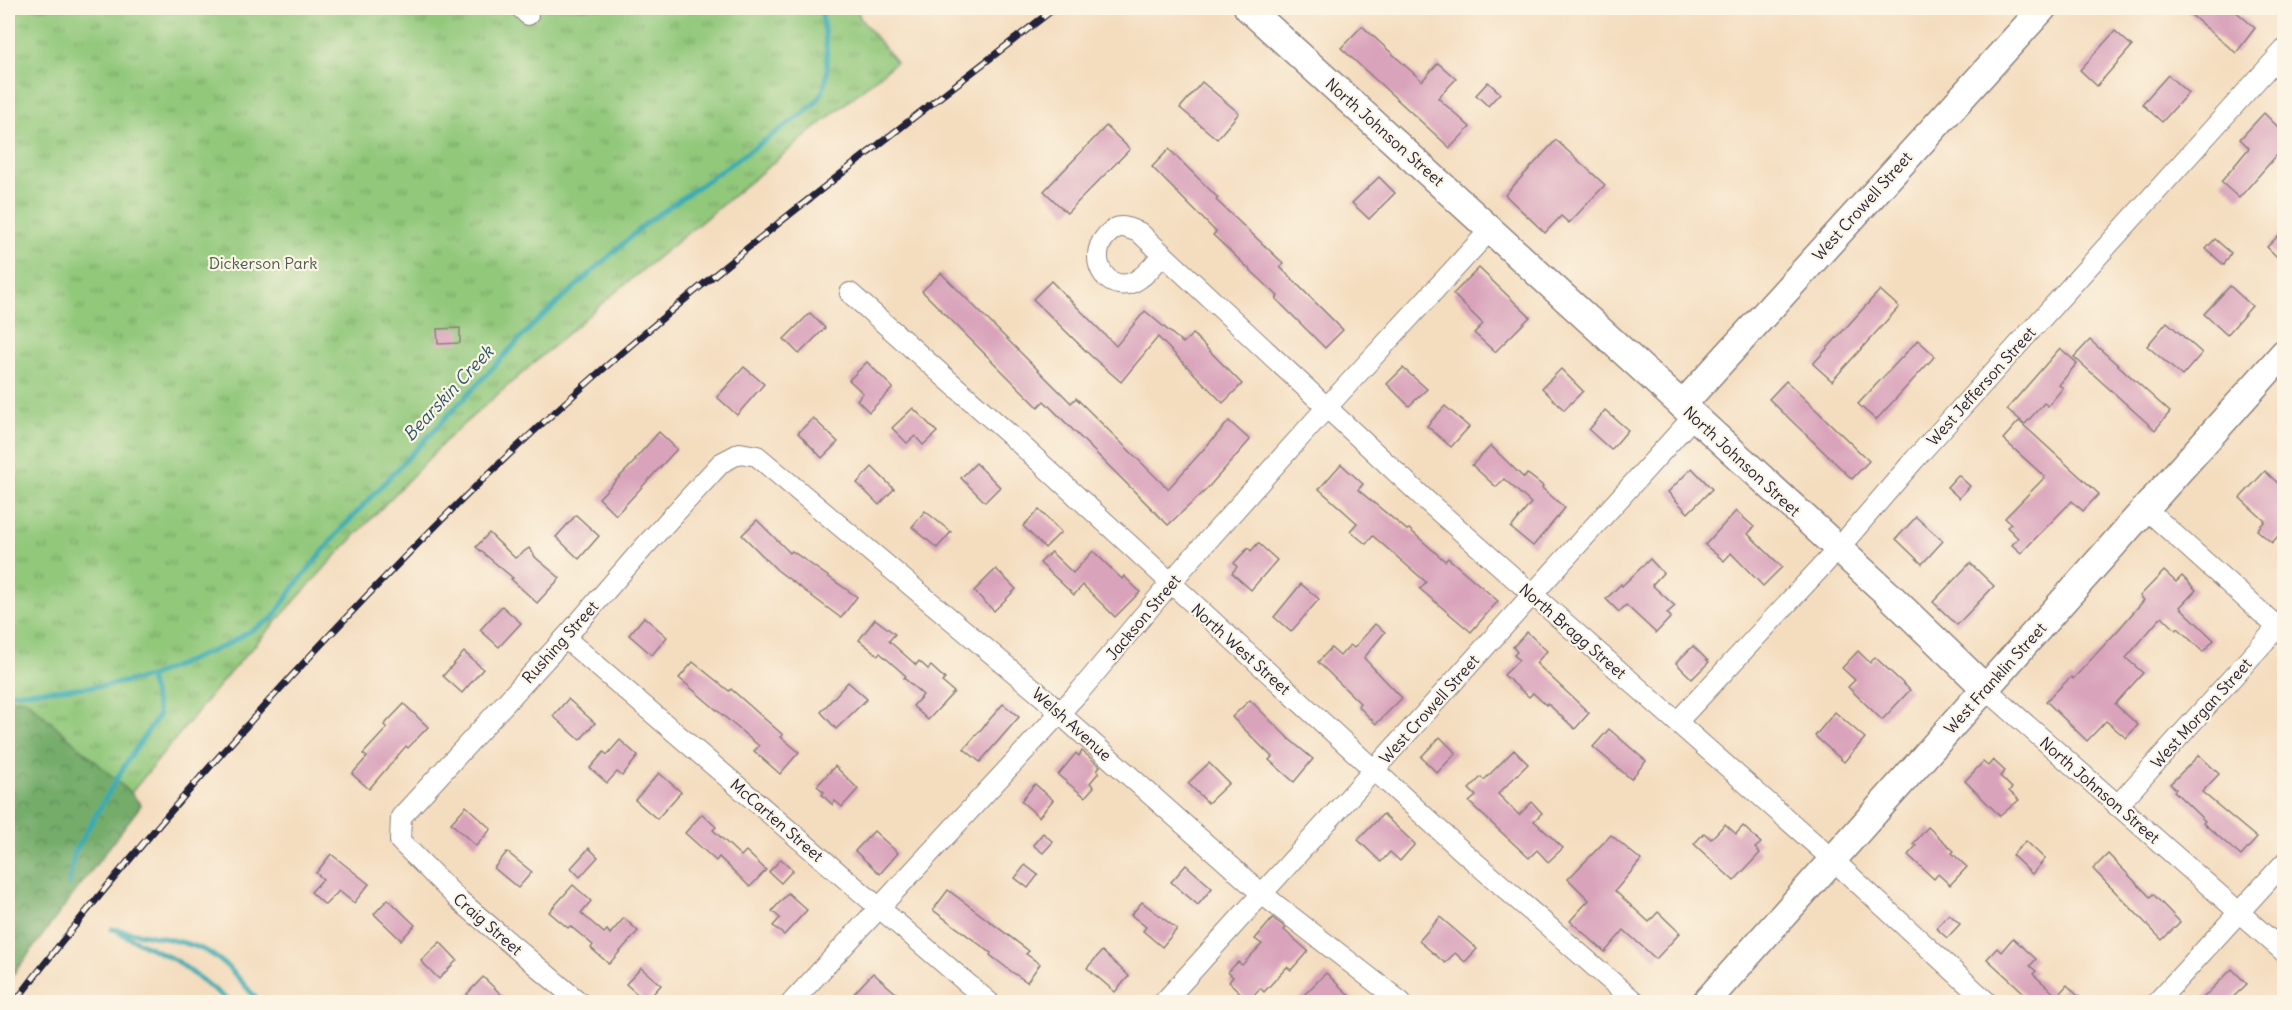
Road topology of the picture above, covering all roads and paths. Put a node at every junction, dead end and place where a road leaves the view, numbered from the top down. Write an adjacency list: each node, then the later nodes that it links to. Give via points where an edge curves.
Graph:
1 (1248, 8): 4 (main road, North Johnson Street)
2 (2043, 8): 9 (main road, West Crowell Street)
3 (2284, 50): 12 (street, West Jefferson Street)
4 (1491, 229): 8 (street, Jackson Street); 9 (main road, North Johnson Street)
5 (1163, 254): 8 (street, North Bragg Street)
6 (850, 293): 13 (street, North West Street)
7 (2284, 353): 11 (main road, West Franklin Street)
8 (1327, 407): 13 (street, Jackson Street); 14 (street, North Bragg Street)
9 (1688, 410): 12 (main road, North Johnson Street); 14 (street, West Crowell Street)
10 (740, 453): 16 (street, Rushing Street, via 721,463); 18 (street, Welsh Avenue, via 758,456)
11 (2146, 509): 15 (street); 17 (main road, West Franklin Street)
12 (1838, 549): 17 (main road, North Johnson Street); 19 (street, West Jefferson Street)
13 (1170, 584): 18 (street, Jackson Street); 20 (street, North West Street)
14 (1532, 595): 19 (street, North Bragg Street); 20 (street, West Crowell Street)
15 (2282, 627): 21 (street, West Morgan Street)
16 (565, 638): 22 (street, Rushing Street, via 401,817); 26 (street, McCarten Street)
17 (1986, 689): 21 (street, North Johnson Street); 23 (main road, West Franklin Street)
18 (1059, 713): 25 (street, Welsh Avenue); 26 (street, Jackson Street)
19 (1677, 722): 23 (street, North Bragg Street)
20 (1374, 770): 25 (street, West Crowell Street); 34 (street, North West Street)
21 (2117, 806): 27 (street, North Johnson Street)
22 (400, 841): 29 (street, Craig Street, via 459,900)
23 (1833, 860): 35 (main road, West Franklin Street); 36 (street, North Bragg Street)
24 (2284, 863): 27 (street)
25 (1262, 894): 32 (street, West Crowell Street); 33 (street, Welsh Avenue)
26 (879, 909): 30 (street, Jackson Street); 31 (street, McCarten Street)
27 (2239, 912): 28 (street, North Johnson Street); 37 (street)
28 (2284, 952)
29 (579, 1002)
30 (792, 1002)
31 (989, 1002)
32 (1164, 1002)
33 (1401, 1002)
34 (1635, 1002)
35 (1706, 1002)
36 (1987, 1002)
37 (2157, 1002)

